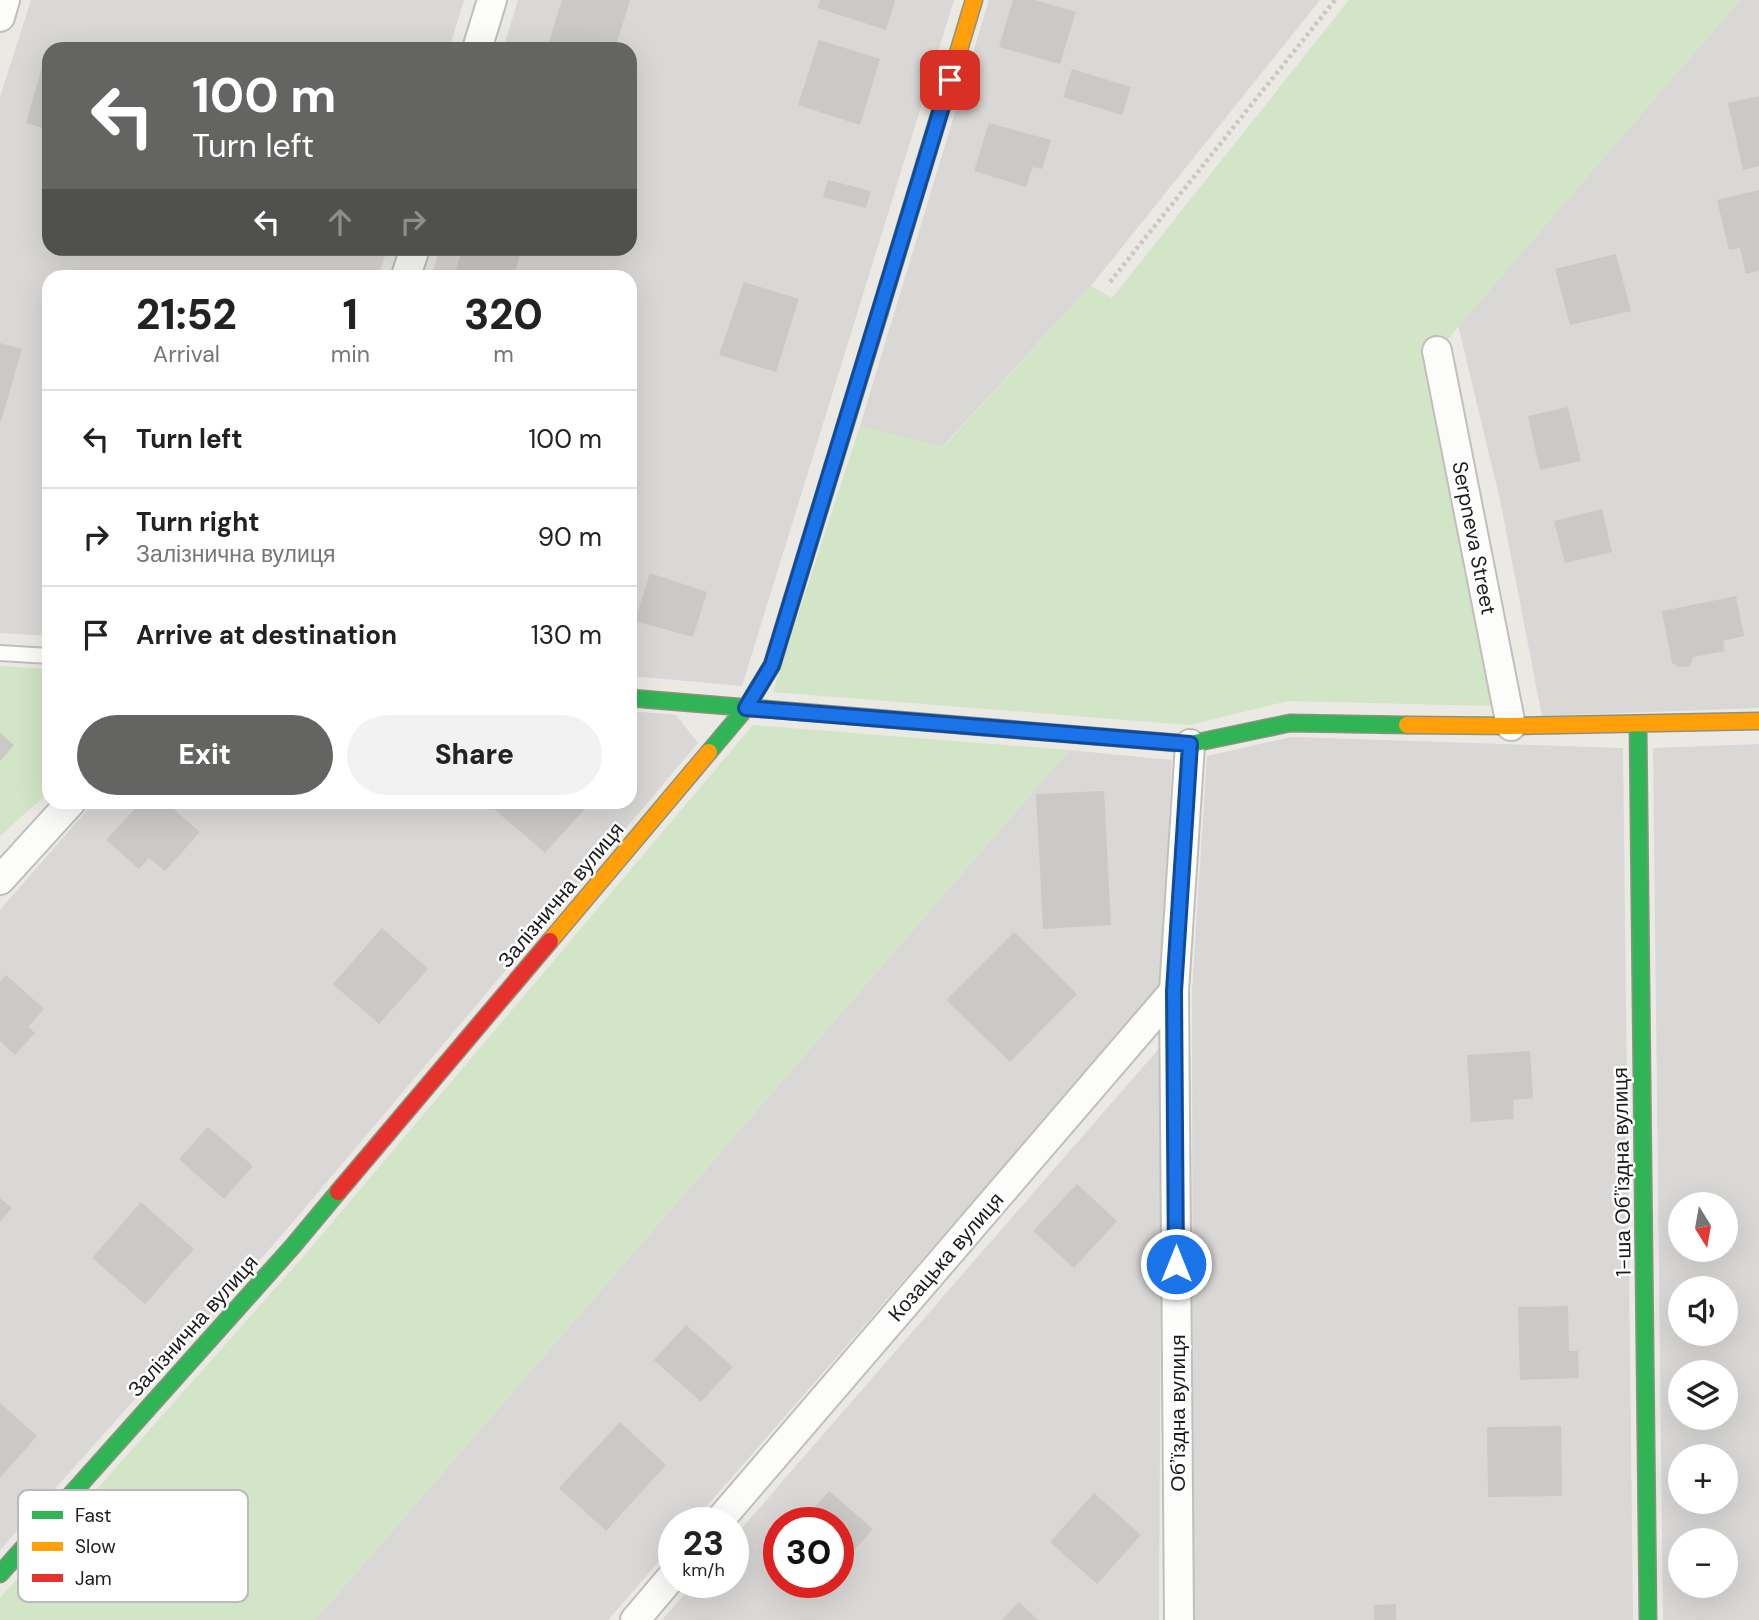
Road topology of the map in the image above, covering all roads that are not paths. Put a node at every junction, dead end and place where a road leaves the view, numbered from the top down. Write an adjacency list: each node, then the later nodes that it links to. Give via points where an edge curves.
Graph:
1 (5, 0): 4 (street)
2 (492, 0): 5 (street)
3 (974, 0): 10 (street, Залізнична вулиця, via 772,665)
4 (0, 17)
5 (479, 42)
6 (1437, 351): 13 (street, Serpneva Street)
7 (0, 653): 8 (lane)
8 (42, 656)
9 (637, 699): 10 (street)
10 (746, 708): 14 (street); 18 (street, Залізнична вулиця, via 293,1246)
11 (1759, 721): 12 (street)
12 (1638, 724): 13 (street); 25 (street, 1-ша Обʼїздна вулиця)
13 (1511, 726): 14 (street, via 1290,723)
14 (1190, 744): 17 (street, Обʼїздна вулиця)
15 (65, 809): 16 (street)
16 (0, 880)
17 (1174, 991): 19 (street, Козацька вулиця); 24 (street, Обʼїздна вулиця)
18 (75, 1490)
19 (731, 1507)
20 (18, 1554): 21 (street, Залізнична вулиця)
21 (0, 1574)
22 (658, 1593): 23 (street)
23 (635, 1620)
24 (1180, 1620)
25 (1648, 1620)

